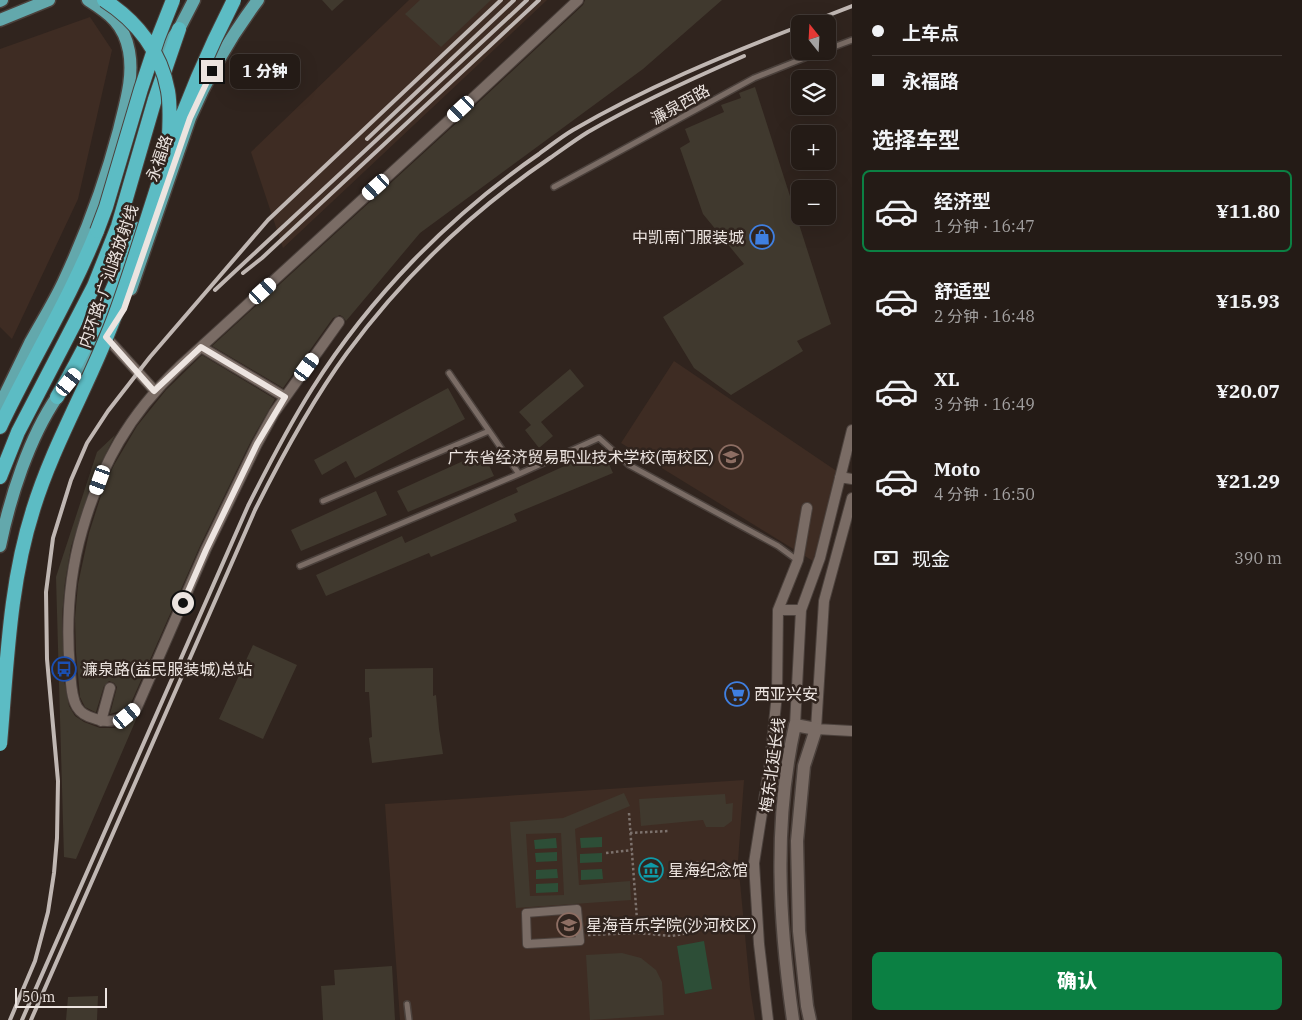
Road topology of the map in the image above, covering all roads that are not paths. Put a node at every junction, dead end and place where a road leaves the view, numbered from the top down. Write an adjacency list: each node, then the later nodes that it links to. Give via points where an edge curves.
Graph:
1 (49, 0): 10 (main road)
2 (88, 0): 16 (main road, via 116,20 129,50 130,82)
3 (104, 0): 17 (highway, bridge, via 132,22 154,51 168,90)
4 (164, 0): 12 (main road)
5 (172, 0): 27 (highway, 内环路-广汕路放射线, bridge, via 90,249)
6 (194, 0): 12 (main road)
7 (235, 0): 17 (highway, 内环路-广汕路放射线, bridge, via 198,74); 24 (highway, bridge, via 206,54 115,285 81,356)
8 (258, 0): 20 (main road, 永福路, via 222,53 201,93 127,301)
9 (578, 0): 21 (street)
10 (41, 2): 11 (main road)
11 (0, 20)
12 (179, 29): 16 (main road); 31 (highway, via 125,202 94,286 18,432)
13 (852, 40): 14 (lane)
14 (836, 46)
15 (799, 60): 18 (lane, 濂泉西路, via 754,78)
16 (125, 104): 26 (main road, via 108,169 87,228 62,285)
17 (169, 152): 47 (highway, 内环路-广汕路放射线, bridge, via 116,312 52,457 26,533 15,588)
18 (554, 187)
19 (339, 322): 25 (street)
20 (106, 337): 23 (street); 24 (main road, 永福路)
21 (201, 347): 23 (street); 25 (street)
22 (449, 373): 29 (lane)
23 (154, 391): 43 (street, via 123,433 105,467 82,530 71,586 68,652 76,706 82,713)
24 (57, 396): 37 (main road, 永福路, via 14,491)
25 (285, 397): 43 (street, via 257,444 206,550 137,708 116,720)
26 (0, 405)
27 (0, 427)
28 (852, 430): 32 (street, 梅东北延长线)
29 (489, 431): 30 (lane); 35 (lane)
30 (519, 474): 38 (lane, via 600,438 629,465); 39 (lane)
31 (0, 477)
32 (840, 477): 33 (street); 41 (street, 梅东北延长线, via 820,558)
33 (852, 479)
34 (852, 498): 45 (street, 梅东北延长线, via 824,602)
35 (323, 501)
36 (808, 508): 38 (street)
37 (0, 546)
38 (798, 560): 40 (street)
39 (300, 566)
40 (778, 610): 41 (street); 51 (street, via 770,762 754,863)
41 (800, 610): 44 (street, 梅东北延长线)
42 (110, 688): 43 (street)
43 (101, 721)
44 (795, 725): 45 (street); 52 (street, 梅东北延长线, via 780,818 779,872)
45 (816, 729): 46 (street); 53 (street, 梅东北延长线, via 804,766 797,840 798,931)
46 (852, 731)
47 (0, 744)
48 (579, 935): 48 (street, via 577,909 526,912 527,944 580,941)
49 (407, 1004): 50 (lane)
50 (408, 1020)
51 (768, 1020)
52 (793, 1020)
53 (810, 1020)

